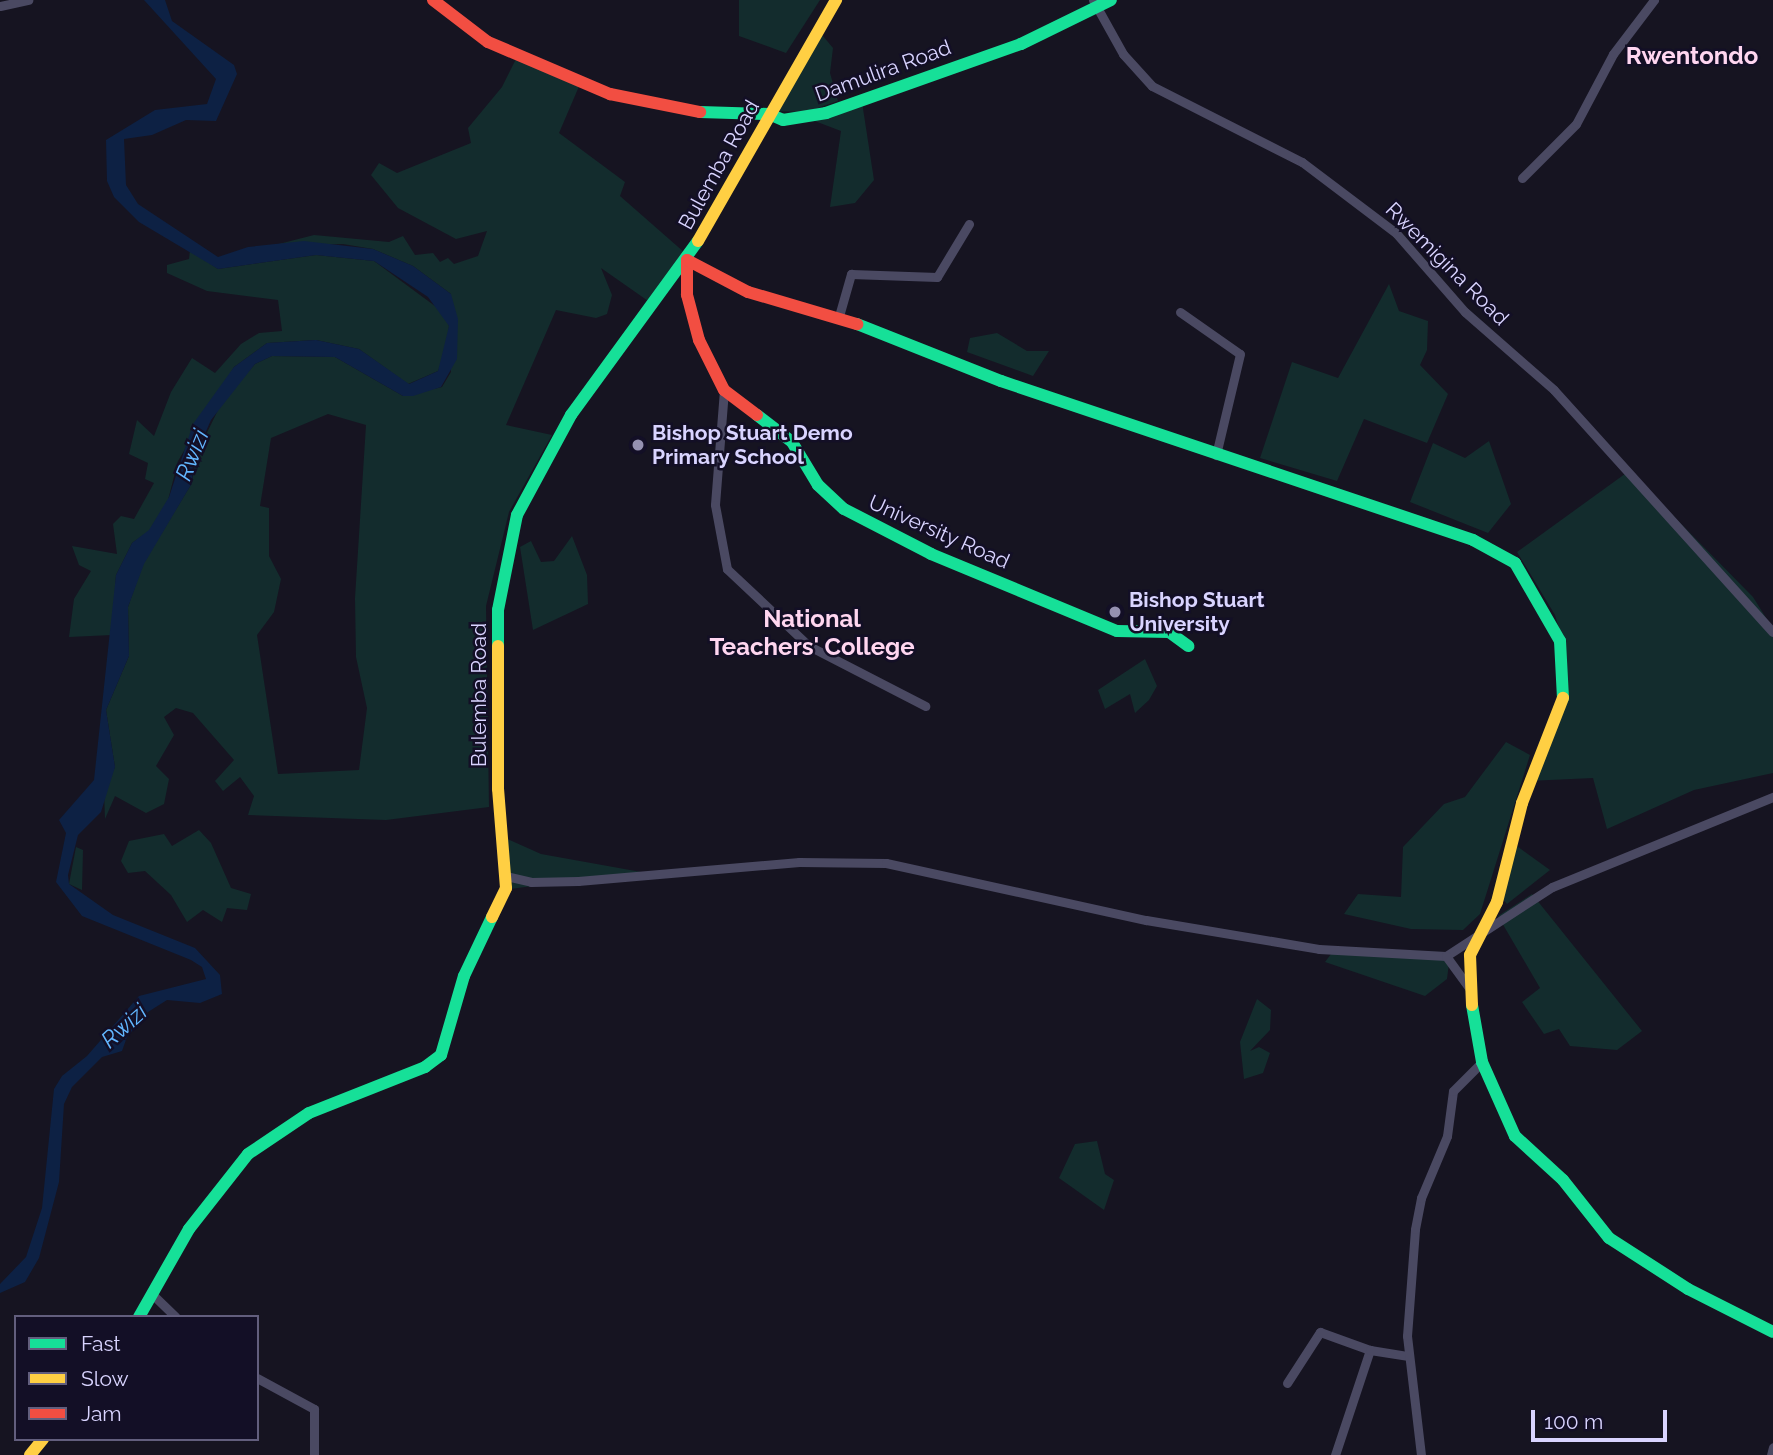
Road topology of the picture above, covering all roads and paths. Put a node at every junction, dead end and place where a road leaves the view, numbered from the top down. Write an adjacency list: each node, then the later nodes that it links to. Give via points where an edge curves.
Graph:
1 (28, 0): 7 (street)
2 (433, 0): 8 (street, Damulira Road, via 488,42 610,94 723,117)
3 (835, 0): 8 (street, Bulemba Road)
4 (1111, 0): 6 (street, Damulira Road)
5 (1646, 2): 9 (street, via 1576,124)
6 (1095, 3): 8 (street, Damulira Road, via 1051,33 826,113 783,120); 16 (street, Rwemigina Road, via 1123,54 1152,86 1302,162 1396,233 1465,312 1554,390)
7 (0, 6)
8 (769, 114): 11 (street, Bulemba Road)
9 (1522, 178)
10 (970, 224): 13 (street, via 937,277 851,274)
11 (687, 260): 13 (street, via 748,292); 14 (street, University Road, via 687,295 699,340); 20 (street, Bulemba Road, via 571,415 517,515 498,610 498,789)
12 (1180, 312): 15 (street, via 1240,354)
13 (839, 316): 15 (street, via 1002,381)
14 (724, 390): 17 (street, University Road, via 792,442 818,485 855,517 1117,631 1169,632); 18 (street, via 715,505 727,569 809,646)
15 (1216, 455): 21 (street, via 1490,548 1515,563 1538,600 1560,641 1563,699 1522,803 1497,902)
16 (1773, 632)
17 (1188, 646)
18 (925, 706)
19 (1773, 797): 21 (street, via 1552,887)
20 (506, 876): 22 (street, via 566,881 799,862 886,863 962,875 1146,920 1320,949); 25 (street, Bulemba Road, via 501,905 460,988 441,1055 425,1067 309,1113 248,1154 189,1229)
21 (1476, 938): 22 (street); 23 (street)
22 (1446, 956): 23 (street)
23 (1469, 988): 24 (street)
24 (1482, 1062): 28 (street, via 1515,1136 1563,1180 1609,1238 1688,1289); 30 (street, via 1453,1091 1447,1136 1421,1198 1407,1303)
25 (152, 1294): 26 (street, Bulemba Road); 27 (street)
26 (140, 1315)
27 (174, 1315)
28 (1773, 1332)
29 (1370, 1350): 30 (street); 32 (street, via 1320,1332); 37 (street)
30 (1409, 1356): 38 (street)
31 (259, 1379): 36 (street, via 314,1409)
32 (1287, 1383)
33 (41, 1441): 35 (street)
34 (1773, 1447): 39 (street)
35 (30, 1455)
36 (314, 1455)
37 (1335, 1455)
38 (1421, 1455)
39 (1771, 1455)

